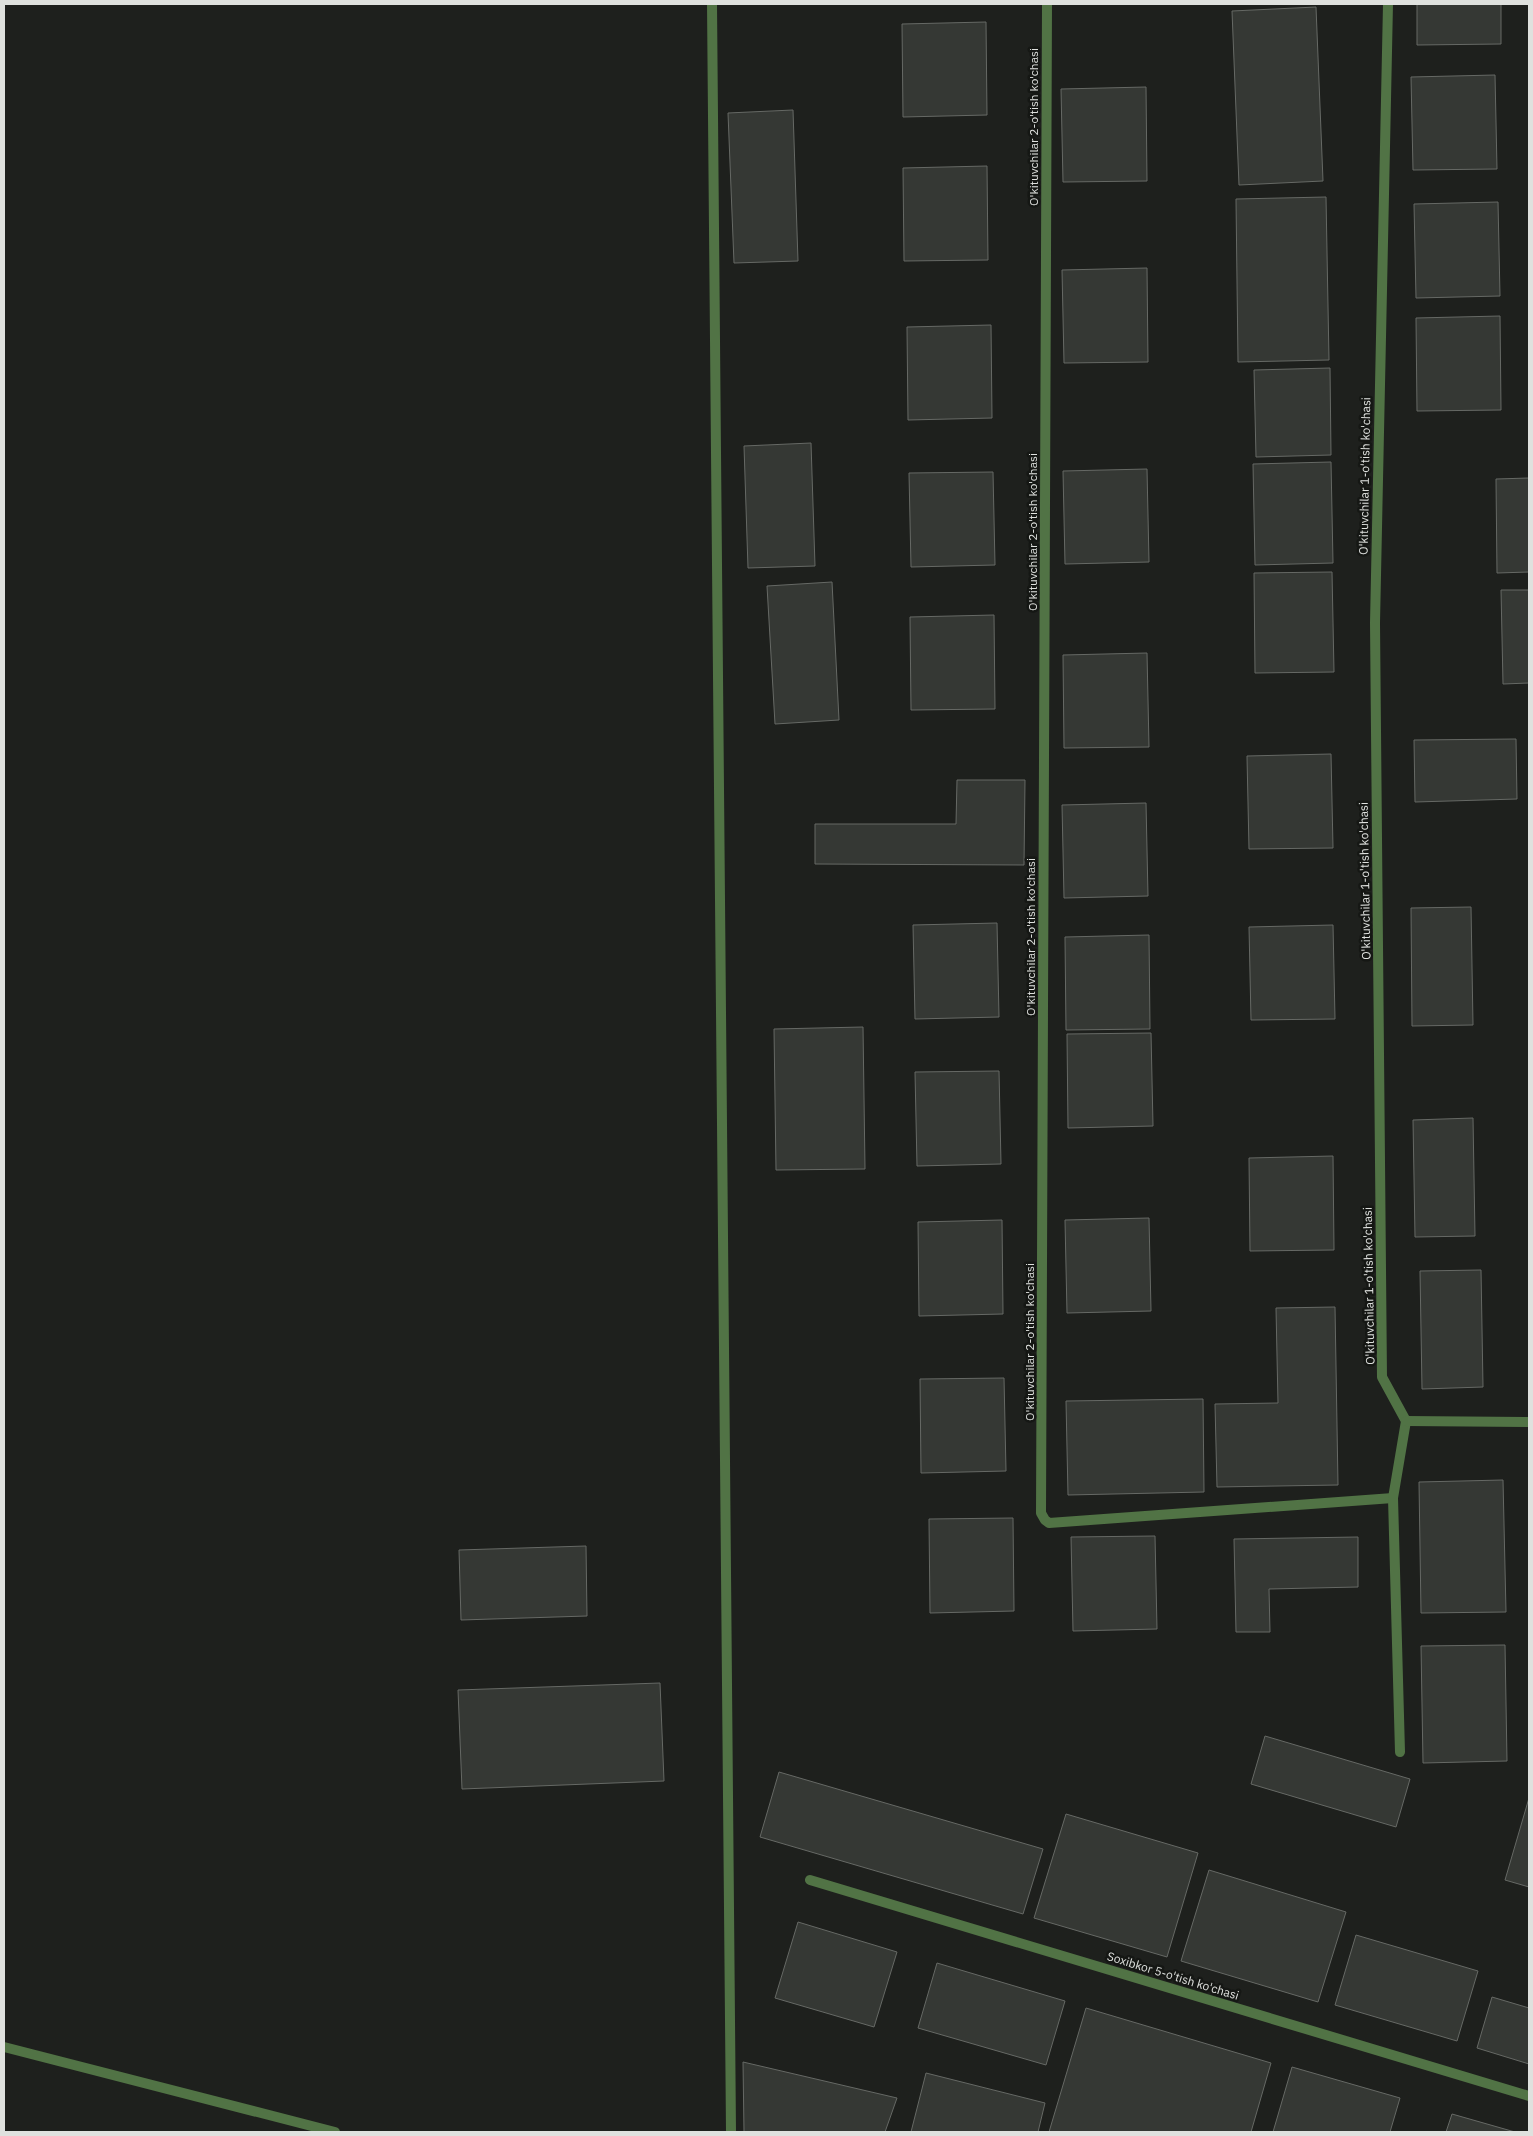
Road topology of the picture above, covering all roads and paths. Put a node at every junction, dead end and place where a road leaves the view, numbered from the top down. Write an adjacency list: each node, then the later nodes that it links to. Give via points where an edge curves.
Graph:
1 (712, 4): 12 (street)
2 (1047, 4): 6 (street, O'kituvchilar 2-o'tish ko'chasi, via 1042,1513 1049,1523)
3 (1388, 4): 4 (street, O'kituvchilar 1-o'tish ko'chasi, via 1375,624 1382,1377)
4 (1406, 1421): 5 (street); 6 (street)
5 (1529, 1422)
6 (1394, 1498): 7 (street)
7 (1400, 1752)
8 (810, 1880): 10 (street, Soxibkor 5-o'tish ko'chasi)
9 (4, 2047): 11 (street)
10 (1529, 2096)
11 (335, 2132)
12 (731, 2132)

